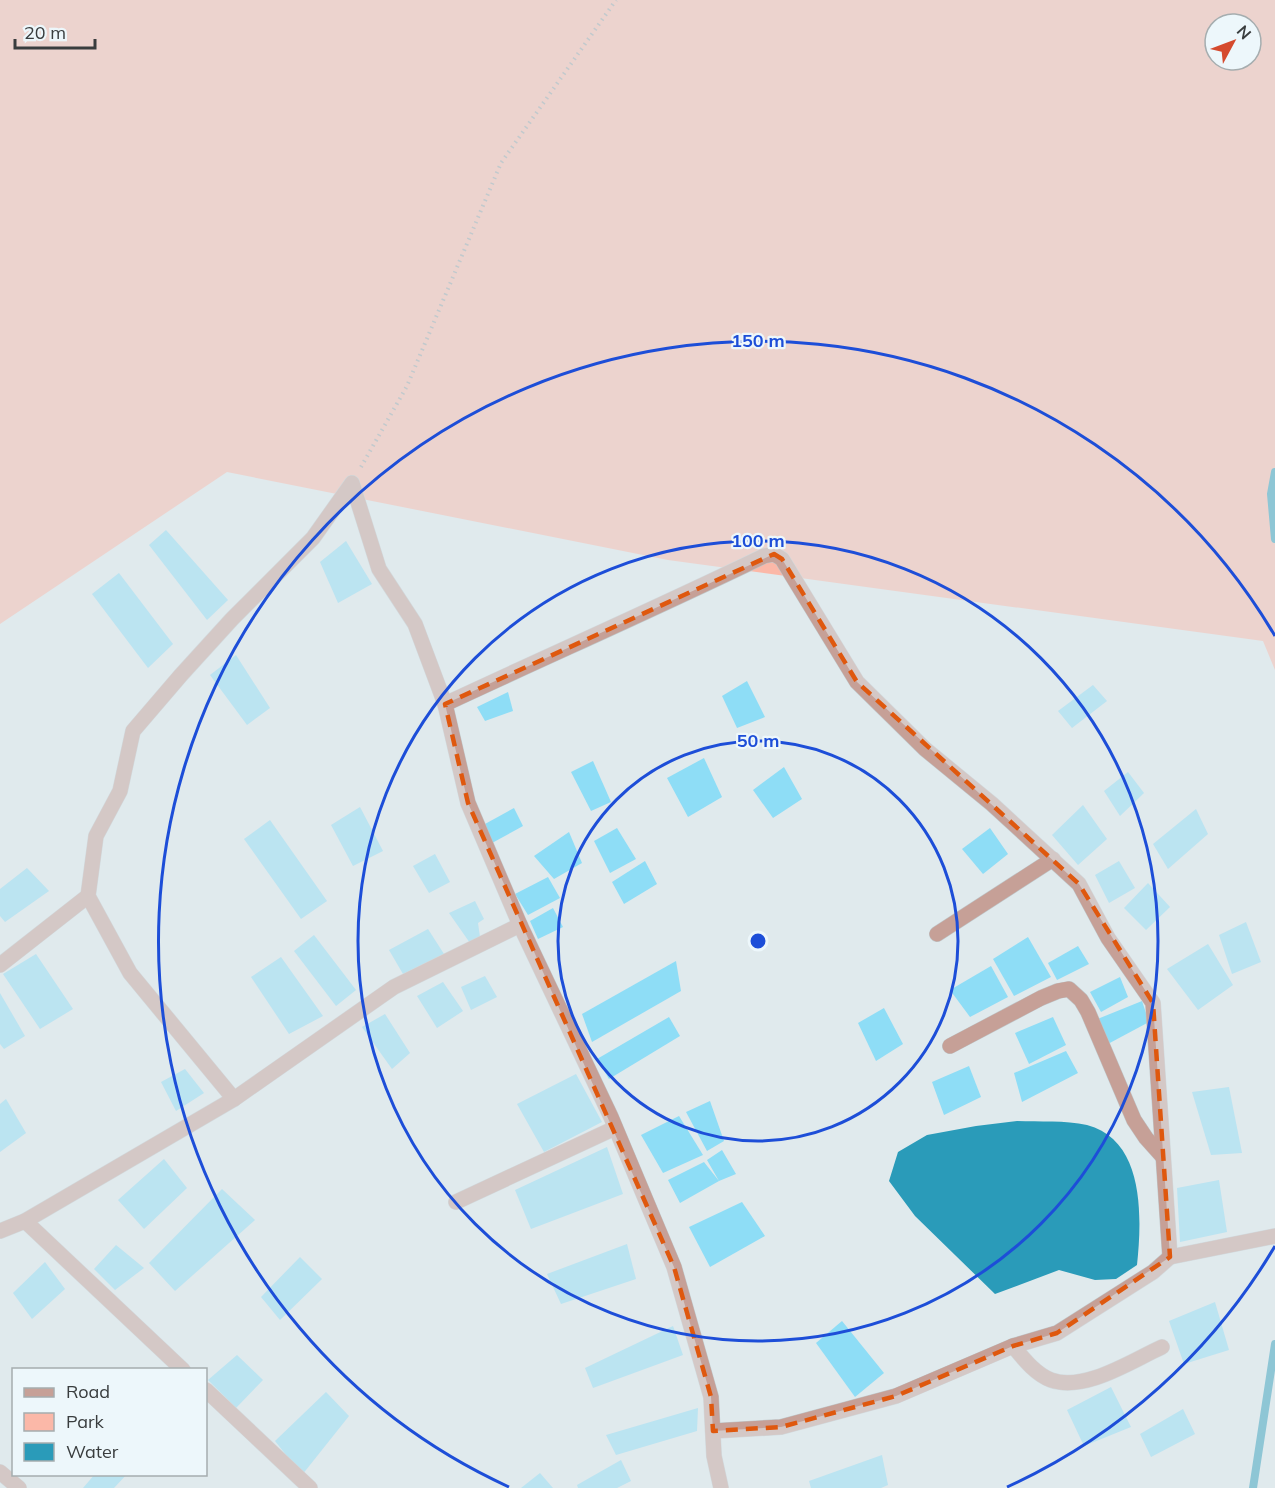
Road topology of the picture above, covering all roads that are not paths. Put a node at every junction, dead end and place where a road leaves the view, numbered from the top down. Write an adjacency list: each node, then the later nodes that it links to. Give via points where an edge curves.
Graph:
1 (445, 704): 2 (street, via 774,554 782,559 857,682 925,749); 3 (street, via 414,624 379,569 352,483 313,537 232,619 133,731 120,791 96,836); 4 (street, via 468,804)
2 (1053, 860): 5 (street); 10 (street, via 1079,884 1108,938 1153,1003)
3 (88, 896): 6 (street); 8 (street, via 130,973)
4 (520, 925): 8 (street, via 394,987); 9 (street)
5 (937, 934)
6 (0, 965)
7 (950, 1046): 10 (street, via 1041,998 1069,989 1088,1012 1134,1120)
8 (234, 1099): 12 (street)
9 (615, 1128): 11 (street); 20 (street, via 674,1268 711,1397)
10 (1163, 1157): 15 (street)
11 (456, 1202)
12 (25, 1221): 13 (street); 18 (street)
13 (0, 1232)
14 (1272, 1236): 15 (street)
15 (1170, 1257): 16 (street, via 1057,1333)
16 (1013, 1346): 17 (street, via 1028,1364 1050,1379 1073,1384 1096,1378); 20 (street, via 896,1396 781,1427)
17 (1162, 1347)
18 (181, 1368)
19 (207, 1391): 23 (street)
20 (712, 1431): 24 (street)
21 (0, 1472): 22 (street)
22 (19, 1488)
23 (310, 1488)
24 (721, 1488)

